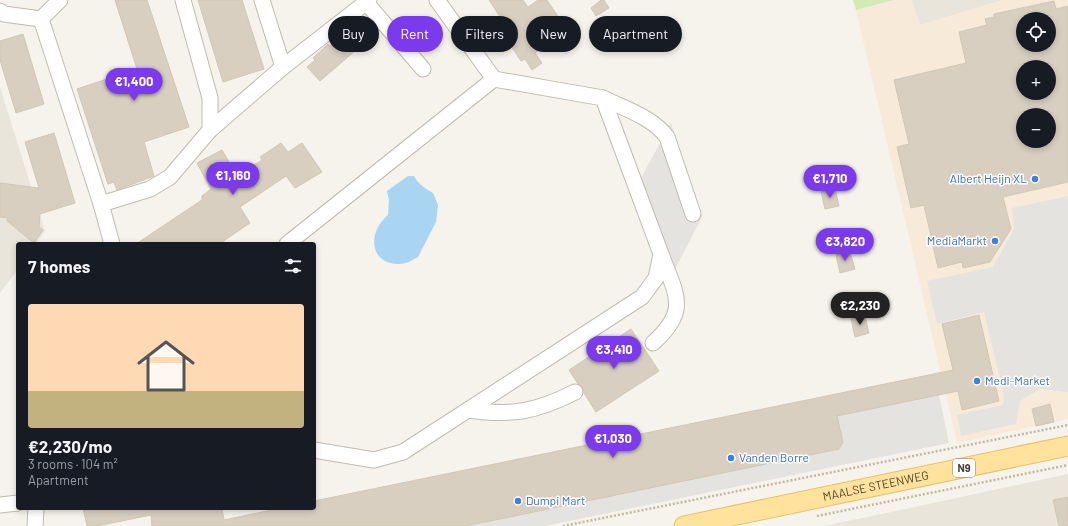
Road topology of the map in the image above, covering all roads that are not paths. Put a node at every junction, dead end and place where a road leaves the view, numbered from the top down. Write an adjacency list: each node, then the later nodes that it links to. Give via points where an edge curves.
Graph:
1 (60, 0): 7 (lane)
2 (183, 0): 12 (lane, via 210,98)
3 (262, 0): 8 (lane)
4 (437, 0): 10 (lane)
5 (366, 1): 8 (lane); 9 (lane)
6 (0, 11): 7 (lane, via 4,14)
7 (41, 19): 13 (lane)
8 (283, 67): 12 (lane)
9 (423, 69)
10 (494, 79): 11 (lane); 16 (lane)
11 (603, 98): 14 (lane, via 652,122 667,137); 17 (lane)
12 (210, 130): 13 (lane, via 170,177 150,189)
13 (101, 204): 15 (lane)
14 (693, 214)
15 (111, 242)
16 (290, 242)
17 (661, 254): 18 (lane, via 677,296 676,313 668,329); 20 (lane, via 656,278 642,296)
18 (653, 343)
19 (575, 392): 20 (lane, via 531,410 497,414)
20 (468, 410): 22 (lane, via 404,452 374,460)
21 (1068, 446): 27 (main road, MAALSE STEENWEG / N9)
22 (316, 450)
23 (16, 503): 24 (lane)
24 (0, 505)
25 (36, 510): 26 (lane)
26 (36, 526)
27 (684, 526)

